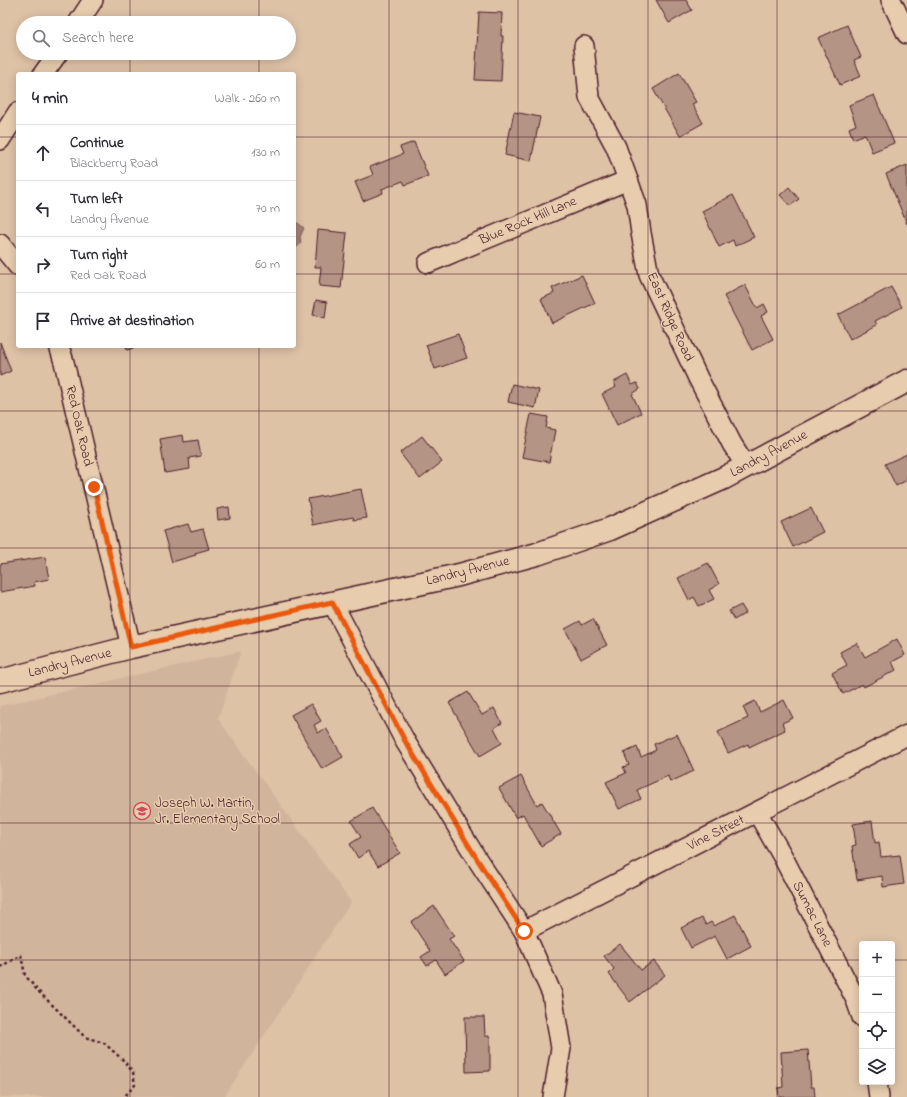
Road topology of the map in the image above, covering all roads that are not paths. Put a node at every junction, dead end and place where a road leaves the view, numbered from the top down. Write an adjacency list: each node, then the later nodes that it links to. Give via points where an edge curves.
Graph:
1 (92, 0): 3 (street)
2 (891, 0): 4 (street)
3 (82, 16)
4 (907, 34)
5 (584, 46): 10 (street, East Ridge Road, via 589,98 616,147)
6 (53, 60): 7 (street)
7 (45, 72)
8 (16, 115): 9 (street)
9 (0, 140)
10 (628, 180): 12 (street, Blue Rock Hill Lane); 16 (street, East Ridge Road, via 637,205 649,275 698,378)
11 (0, 244): 13 (street)
12 (428, 263)
13 (16, 264)
14 (60, 348): 18 (street, Red Oak Road)
15 (907, 381): 16 (street, Landry Avenue)
16 (746, 466): 17 (street, Landry Avenue, via 610,529 537,554 459,575)
17 (332, 602): 18 (street, Landry Avenue); 22 (street, via 405,741)
18 (131, 647): 19 (street, Landry Avenue)
19 (0, 681)
20 (907, 735): 21 (street, Vine Street)
21 (757, 812): 22 (street, Vine Street); 23 (street, Sumac Lane, via 783,857)
22 (524, 931): 25 (street, via 552,994 561,1048)
23 (861, 1013)
24 (877, 1085): 26 (street)
25 (552, 1097)
26 (879, 1097)

